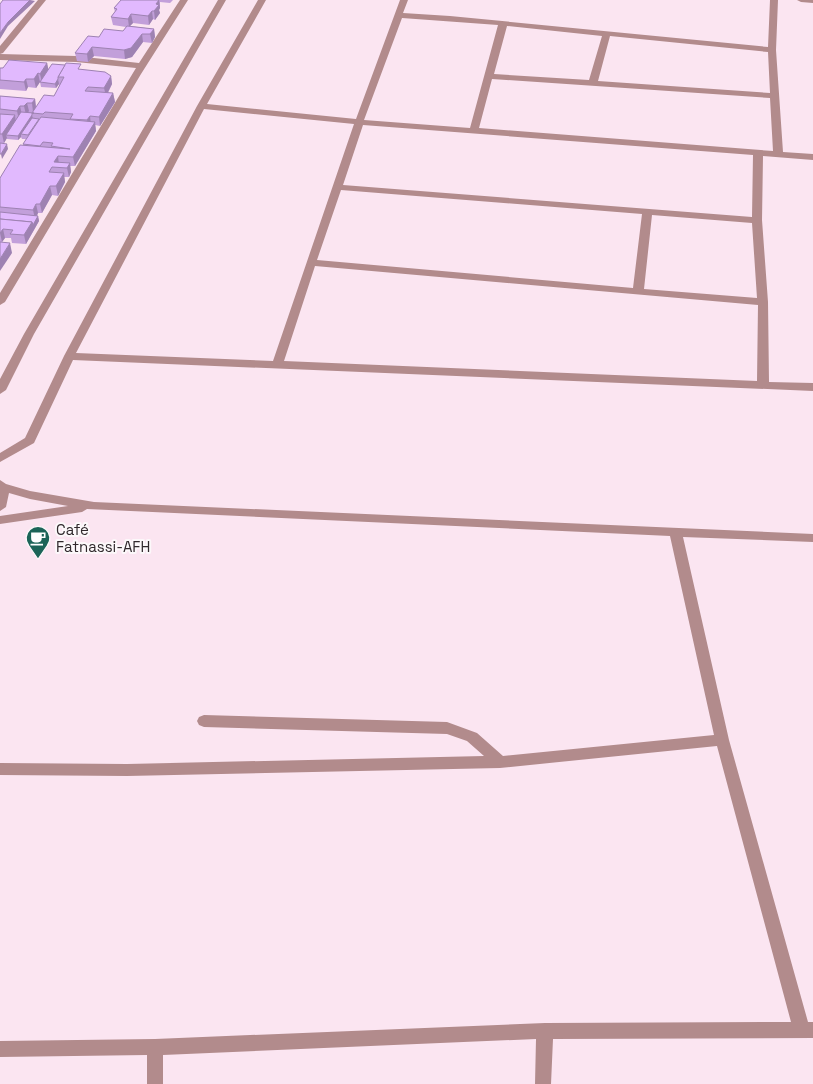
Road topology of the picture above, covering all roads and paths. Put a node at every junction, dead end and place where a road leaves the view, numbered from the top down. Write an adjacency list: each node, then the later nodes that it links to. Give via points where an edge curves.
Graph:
1 (42, 0): 13 (street)
2 (184, 0): 15 (street)
3 (222, 0): 36 (street, via 29,334)
4 (262, 0): 19 (street)
5 (404, 0): 9 (street)
6 (774, 0): 12 (street)
7 (801, 0): 8 (street)
8 (813, 1)
9 (398, 15): 10 (street); 20 (street)
10 (503, 24): 11 (street); 16 (street)
11 (606, 35): 12 (street); 17 (street)
12 (772, 50): 18 (street)
13 (0, 51)
14 (0, 57): 15 (street, via 76,59)
15 (141, 66): 30 (street)
16 (488, 76): 17 (street); 21 (street)
17 (593, 83): 18 (street)
18 (775, 96): 23 (street)
19 (201, 106): 20 (street); 32 (street)
20 (359, 122): 21 (street); 25 (street)
21 (474, 129): 22 (street)
22 (758, 153): 23 (street); 27 (street)
23 (778, 154): 24 (street)
24 (813, 157)
25 (336, 187): 26 (street); 28 (street)
26 (647, 212): 27 (street); 29 (street)
27 (757, 220): 31 (street)
28 (311, 263): 29 (street); 33 (street)
29 (638, 291): 31 (street)
30 (0, 302)
31 (763, 302): 34 (street)
32 (69, 356): 33 (street); 37 (street, via 30,440)
33 (277, 365): 34 (street)
34 (763, 385): 35 (street)
35 (813, 387)
36 (0, 390)
37 (0, 458)
38 (1, 485): 39 (street, via 30,495); 40 (street, via 3,501)
39 (94, 506): 41 (street); 42 (street)
40 (0, 507)
41 (0, 520)
42 (676, 533): 43 (street); 45 (street)
43 (813, 538)
44 (204, 721): 46 (street, via 447,728 472,737)
45 (722, 740): 46 (street); 49 (street)
46 (500, 762): 47 (street, via 127,770)
47 (0, 769)
48 (545, 1031): 49 (street); 50 (street); 53 (street)
49 (807, 1031)
50 (156, 1047): 51 (street); 52 (street)
51 (0, 1049)
52 (155, 1084)
53 (543, 1084)

